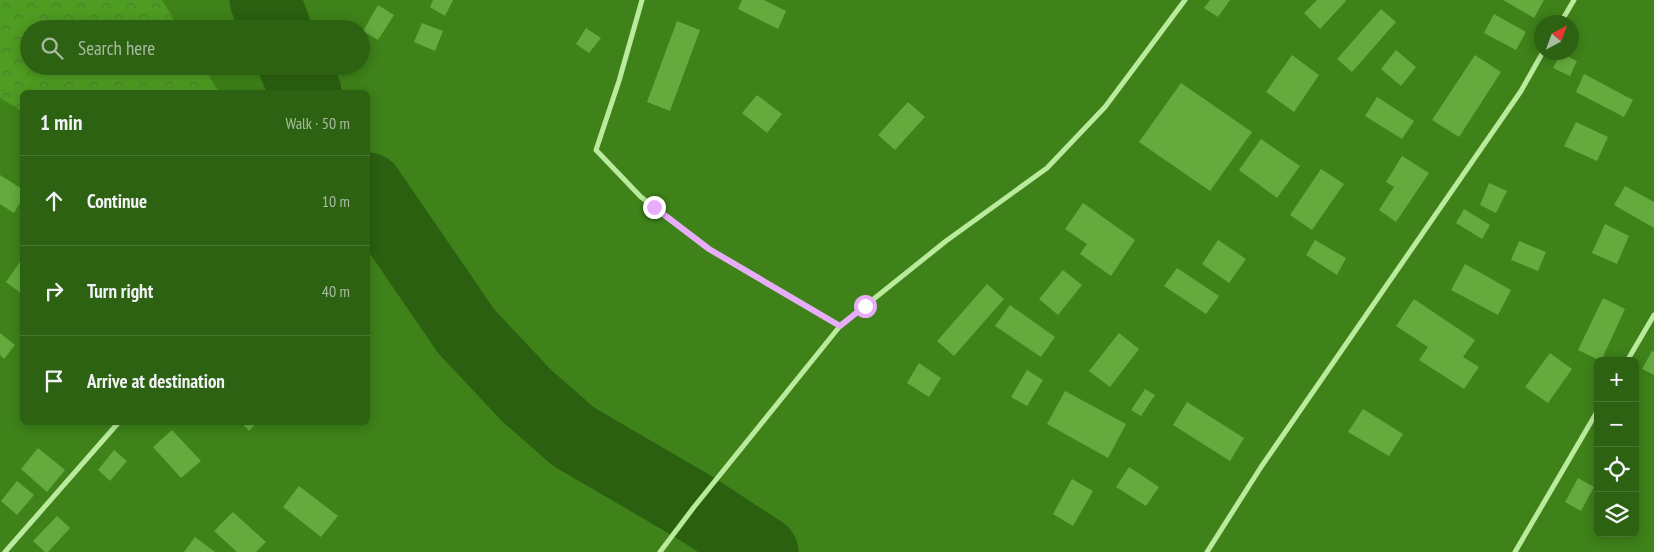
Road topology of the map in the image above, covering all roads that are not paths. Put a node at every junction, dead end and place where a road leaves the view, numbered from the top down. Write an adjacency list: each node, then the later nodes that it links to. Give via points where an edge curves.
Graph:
1 (642, 0): 7 (street, via 596,150 641,197 709,249)
2 (1185, 0): 7 (street, via 1105,107 1047,168 946,241)
3 (1574, 0): 4 (street)
4 (1565, 15)
5 (1538, 60): 13 (street, via 1521,90 1260,467)
6 (1654, 314): 8 (street)
7 (840, 326): 12 (street)
8 (1629, 357)
9 (1594, 417): 14 (street)
10 (116, 425): 11 (street)
11 (5, 552)
12 (660, 552)
13 (1207, 552)
14 (1515, 552)

